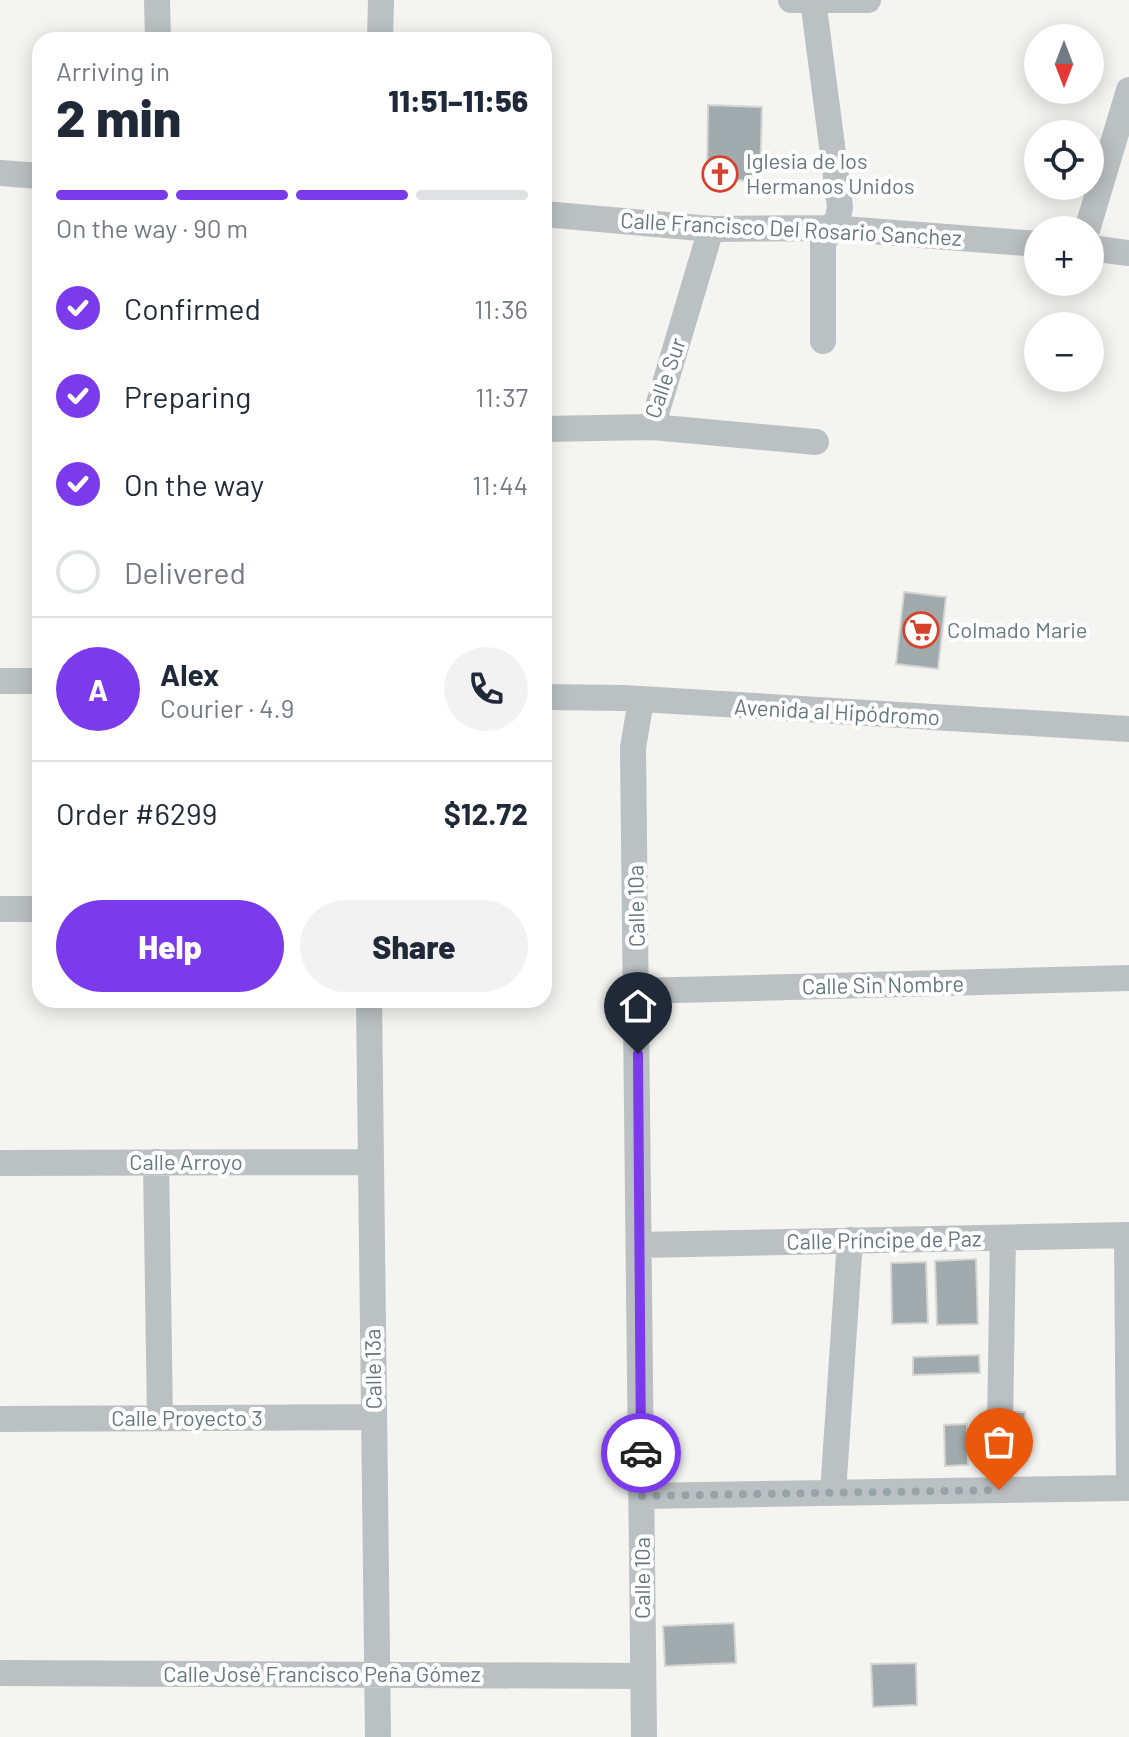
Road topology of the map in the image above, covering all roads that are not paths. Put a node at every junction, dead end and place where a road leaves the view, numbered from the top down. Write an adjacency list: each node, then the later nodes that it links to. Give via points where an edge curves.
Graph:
1 (157, 0): 6 (street)
2 (381, 0): 7 (street)
3 (791, 0): 4 (street)
4 (813, 0): 5 (street); 13 (street, via 840,207)
5 (868, 0)
6 (158, 32)
7 (380, 32)
8 (1129, 90): 12 (street)
9 (0, 173): 10 (street)
10 (32, 175)
11 (552, 215): 14 (street, Calle Francisco Del Rosario Sanchez)
12 (1091, 216)
13 (831, 228): 14 (street, Calle Francisco Del Rosario Sanchez); 15 (street, Calle Francisco Del Rosario Sanchez); 18 (street, via 822,248)
14 (711, 229): 19 (street, Calle Sur)
15 (1024, 243)
16 (1104, 250): 17 (street)
17 (1129, 253)
18 (823, 341)
19 (652, 427): 20 (street, Calle Sur); 21 (street)
20 (552, 429)
21 (816, 442)
22 (0, 681): 23 (street)
23 (32, 681)
24 (552, 697): 25 (street, Avenida al Hipódromo)
25 (641, 700): 26 (street, Avenida al Hipódromo); 30 (street, Calle 10a, via 633,748)
26 (1129, 729)
27 (0, 909): 28 (street)
28 (32, 909)
29 (1129, 978): 30 (street, Calle Sin Nombre)
30 (638, 991): 38 (street, Calle 10a)
31 (369, 1008): 33 (street, Calle 13a)
32 (156, 1162): 33 (street, Calle Arroyo); 34 (street, Calle Arroyo); 40 (street)
33 (371, 1162): 39 (street, Calle 13a)
34 (0, 1163)
35 (1128, 1235): 36 (street, Calle Príncipe de Paz); 42 (street)
36 (1003, 1238): 37 (street, Calle Príncipe de Paz); 43 (street)
37 (850, 1240): 38 (street, Calle Príncipe de Paz); 44 (street)
38 (640, 1245): 45 (street, Calle 10a)
39 (374, 1417): 40 (street, Calle Proyecto 3); 47 (street, Calle 13a)
40 (160, 1418): 41 (street, Calle Proyecto 3)
41 (0, 1419)
42 (1129, 1487): 43 (street)
43 (999, 1490): 44 (street)
44 (833, 1493): 45 (street)
45 (642, 1496): 48 (street, Calle 10a)
46 (0, 1673): 47 (street, Calle José Francisco Peña Gómez)
47 (377, 1674): 48 (street, Calle José Francisco Peña Gómez); 49 (street, Calle 13a)
48 (643, 1676): 50 (street, Calle 10a)
49 (378, 1737)
50 (644, 1737)

